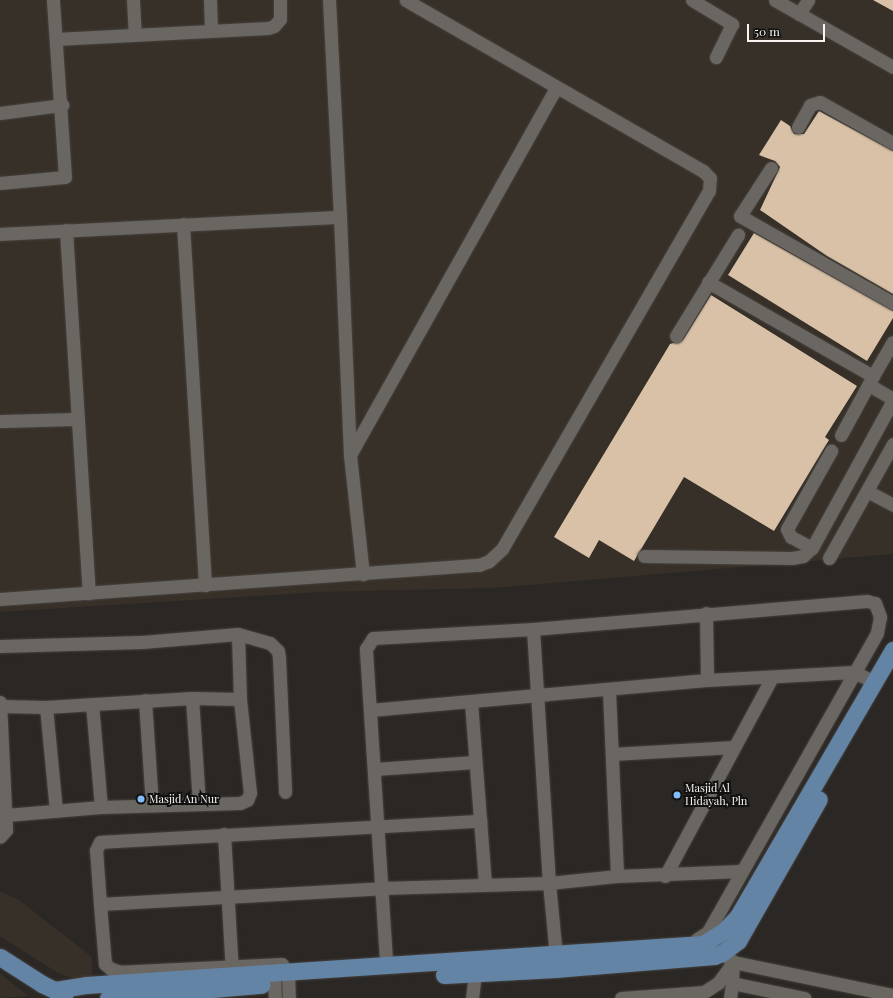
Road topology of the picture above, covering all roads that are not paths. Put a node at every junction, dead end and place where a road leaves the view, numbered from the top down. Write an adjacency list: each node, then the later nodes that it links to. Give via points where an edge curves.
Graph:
1 (54, 0): 13 (street)
2 (133, 0): 12 (street)
3 (210, 0): 11 (street)
4 (280, 0): 11 (street, via 280,19 274,26)
5 (329, 0): 23 (street)
6 (406, 0): 16 (street)
7 (692, 0): 14 (street, via 732,24)
8 (775, 0): 10 (street)
9 (808, 0): 10 (street)
10 (799, 14): 15 (street)
11 (211, 31): 12 (street)
12 (135, 35): 13 (street)
13 (56, 39): 17 (street)
14 (716, 57)
15 (893, 67)
16 (556, 88): 39 (street); 45 (street, via 703,171 710,178 709,191 496,556 480,565)
17 (62, 106): 18 (street); 22 (street, via 65,177)
18 (0, 113)
19 (798, 127): 20 (street, via 810,105 820,102)
20 (893, 143)
21 (771, 168): 29 (street, via 740,216)
22 (0, 183)
23 (340, 217): 24 (street); 39 (street)
24 (183, 224): 25 (street); 46 (street)
25 (66, 230): 26 (street); 34 (street)
26 (0, 234)
27 (738, 235): 28 (street)
28 (708, 282): 30 (street); 32 (street)
29 (893, 303)
30 (676, 336)
31 (893, 342): 32 (street)
32 (871, 380): 33 (street); 36 (street)
33 (893, 399): 42 (street)
34 (78, 419): 35 (street); 47 (street)
35 (0, 421)
36 (841, 435)
37 (893, 444): 40 (street)
38 (831, 451): 42 (street, via 787,529 791,537)
39 (350, 455): 45 (street)
40 (867, 491): 41 (street); 44 (street)
41 (893, 505)
42 (812, 548): 43 (street, via 803,556 792,558)
43 (644, 556)
44 (830, 558)
45 (363, 574): 46 (street)
46 (205, 585): 47 (street)
47 (89, 593): 48 (street)
48 (0, 599)
49 (706, 613): 50 (street); 55 (street, via 872,601 880,609 879,626); 57 (street)
50 (533, 629): 60 (street); 69 (street, via 373,638 366,649)
51 (238, 634): 52 (street, via 142,642); 62 (street); 76 (street, via 264,640 278,651)
52 (0, 646)
53 (893, 650): 58 (main road)
54 (893, 670): 71 (main road)
55 (854, 672): 56 (street); 58 (street); 86 (street)
56 (772, 677): 57 (street); 70 (street)
57 (707, 680): 59 (street)
58 (875, 682): 71 (main road)
59 (609, 691): 60 (street); 73 (street)
60 (538, 696): 65 (street); 89 (street)
61 (192, 698): 62 (street); 63 (street); 77 (street)
62 (240, 699): 77 (street, via 249,797 240,803)
63 (145, 700): 66 (street); 78 (street)
64 (0, 702): 67 (street)
65 (471, 702): 69 (street); 74 (street)
66 (92, 704): 68 (street); 79 (street)
67 (0, 706): 68 (street); 72 (street)
68 (46, 707): 80 (street)
69 (370, 710): 75 (street)
70 (734, 746): 73 (street); 88 (street)
71 (842, 748): 94 (main road, via 738,916 718,936 695,946); 96 (main road)
72 (1, 749): 81 (street)
73 (612, 754): 87 (street)
74 (475, 762): 75 (street); 82 (street)
75 (375, 768): 83 (street)
76 (285, 792)
77 (199, 803): 78 (street)
78 (152, 805): 79 (street)
79 (101, 807): 80 (street)
80 (56, 811): 81 (street)
81 (6, 816): 85 (street, via 5,833)
82 (480, 821): 83 (street); 90 (street)
83 (377, 827): 84 (street); 91 (street)
84 (224, 834): 92 (street); 93 (street, via 102,841 96,850)
85 (0, 836)
86 (742, 871): 88 (street); 94 (street, via 708,932 702,938)
87 (617, 876): 88 (street); 89 (street)
88 (665, 876)
89 (549, 883): 90 (street); 94 (street)
90 (485, 884): 91 (street)
91 (382, 888): 92 (street); 97 (street)
92 (228, 895): 93 (street); 98 (street)
93 (100, 904): 98 (street, via 105,964 115,971)
94 (556, 953): 97 (street); 101 (main road)
95 (0, 957): 102 (main road, via 55,990)
96 (728, 957): 99 (main road); 100 (street); 103 (street); 106 (street, via 718,983 704,992)
97 (386, 960): 98 (street)
98 (232, 970): 101 (main road); 102 (main road)
99 (475, 973): 101 (main road); 105 (street)
100 (732, 983): 107 (street); 108 (street)
101 (281, 985): 104 (main road)
102 (78, 994)
103 (893, 995)
104 (118, 998)
105 (472, 998)
106 (621, 998)
107 (730, 998)
108 (804, 998)

